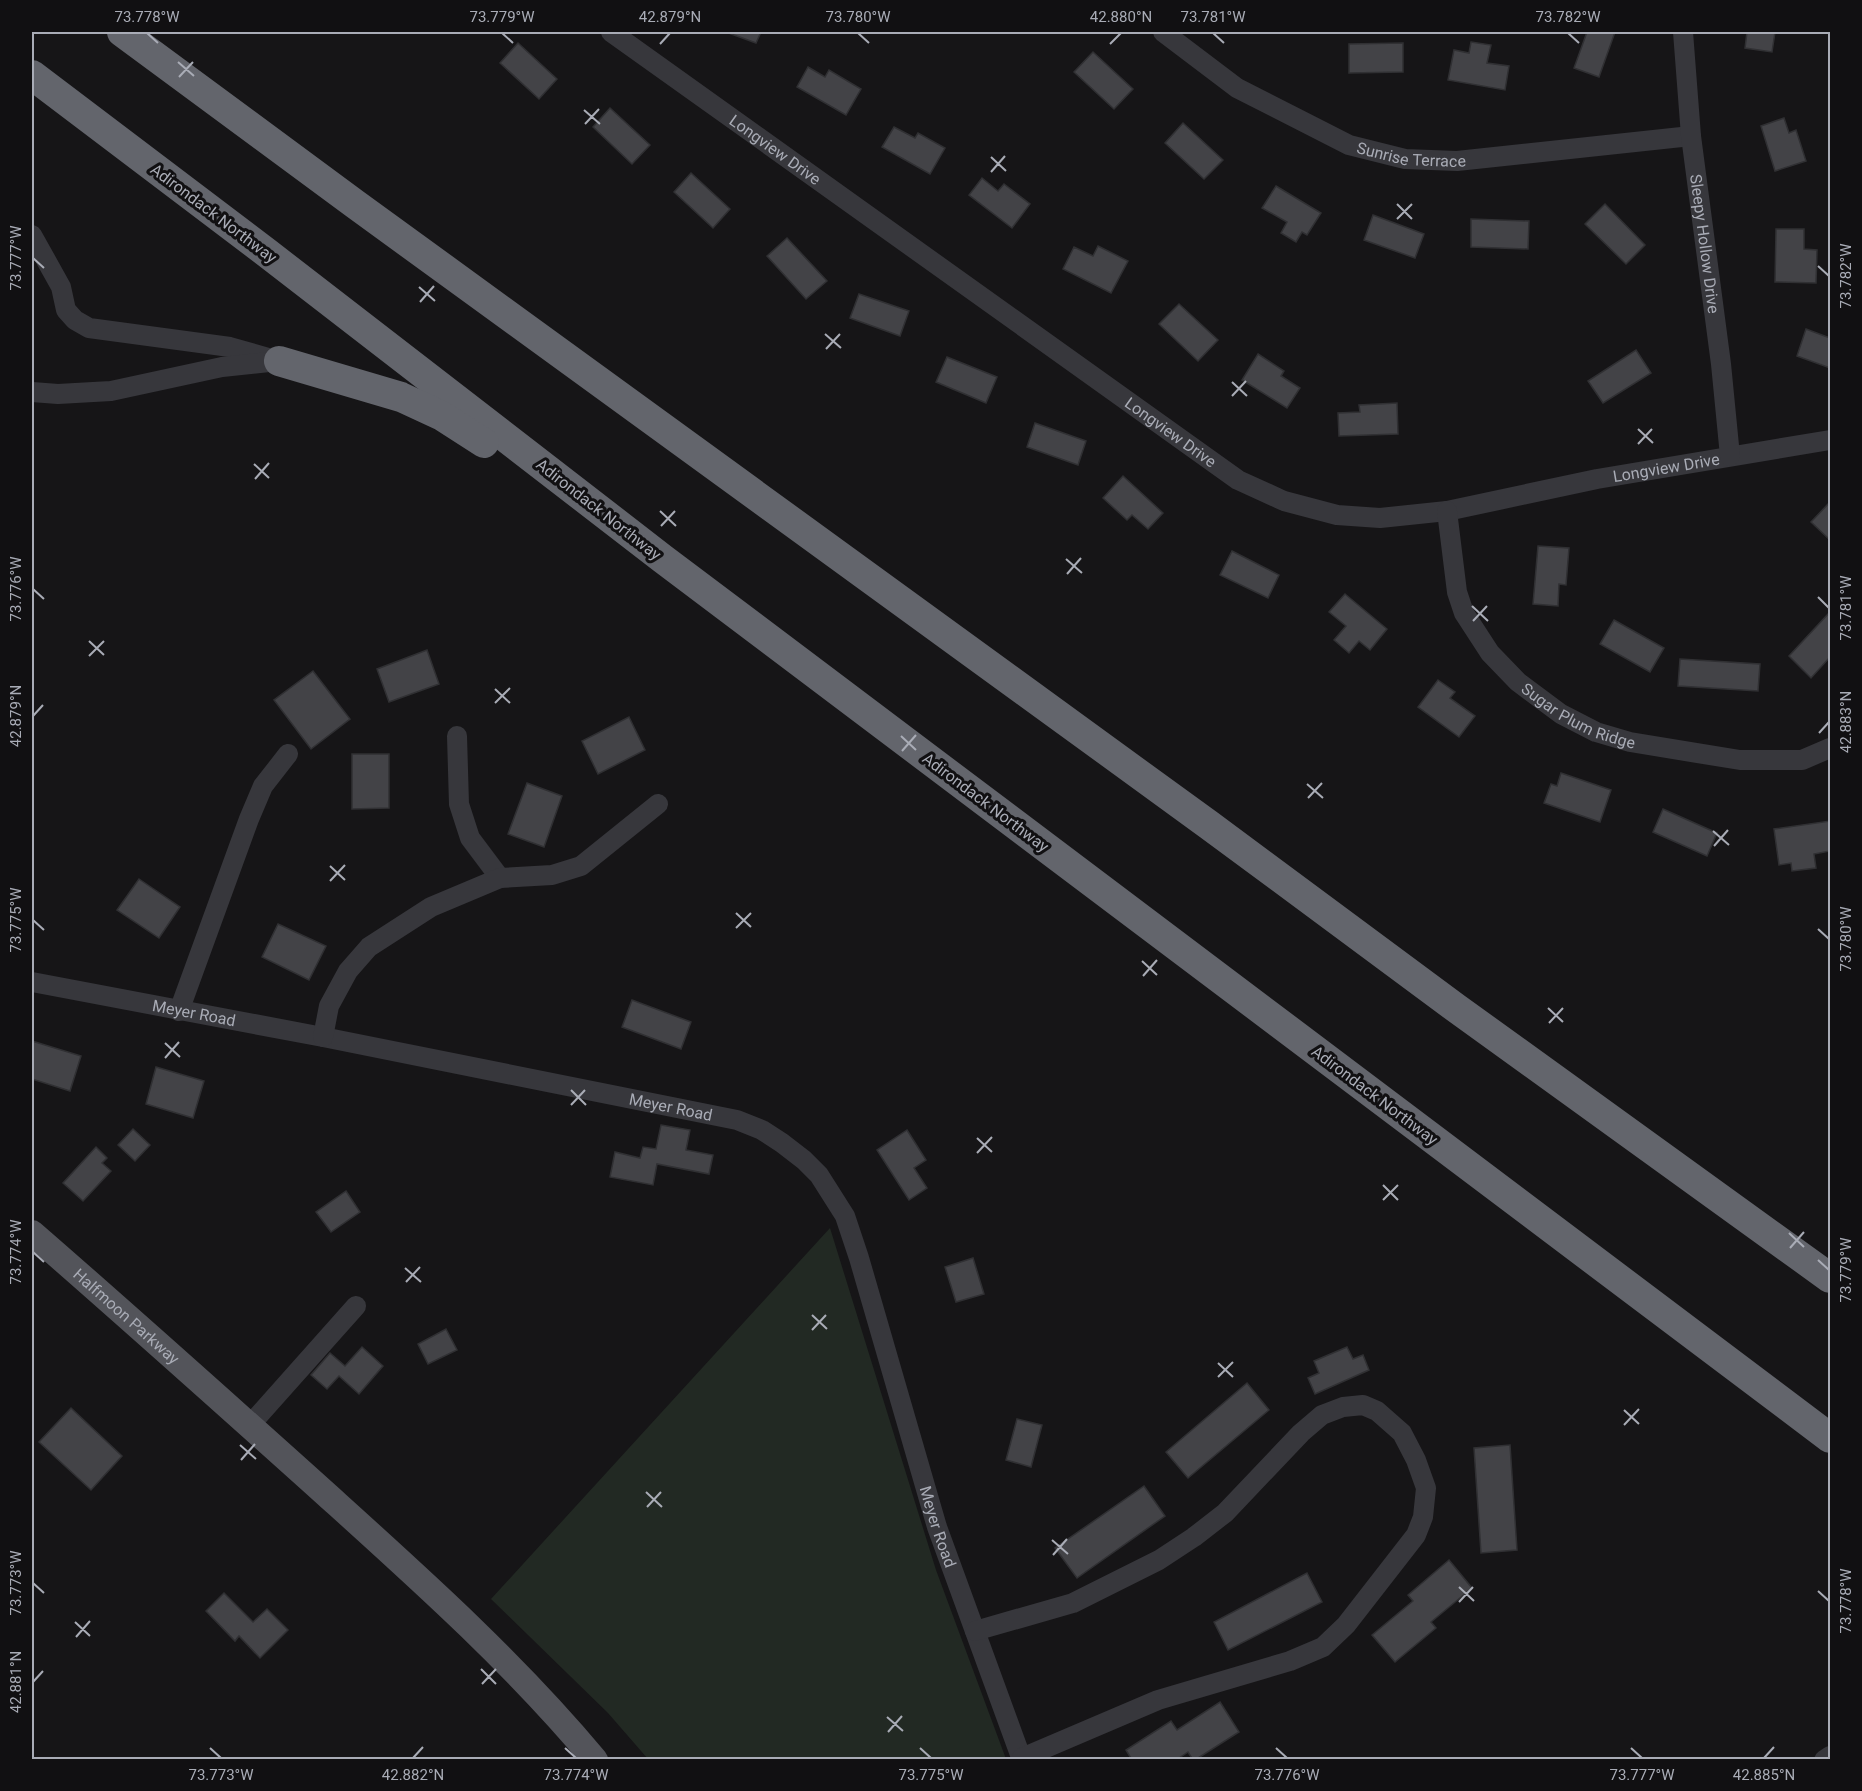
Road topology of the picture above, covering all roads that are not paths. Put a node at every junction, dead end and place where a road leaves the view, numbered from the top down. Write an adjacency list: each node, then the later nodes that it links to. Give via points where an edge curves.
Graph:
1 (122, 32): 23 (highway)
2 (611, 32): 12 (street, Longview Drive, via 1238,480 1284,501 1337,515 1380,518)
3 (1163, 32): 6 (street, Sunrise Terrace, via 1238,88 1349,145 1405,159 1457,161)
4 (1683, 32): 6 (street, Sleepy Hollow Drive)
5 (32, 75): 13 (highway, Adirondack Northway)
6 (1691, 136): 11 (street, Sleepy Hollow Drive)
7 (32, 235): 8 (street, via 61,287 66,310 89,328 230,347)
8 (279, 361): 9 (street, via 222,367 111,391); 13 (highway, via 400,398 442,416)
9 (32, 392)
10 (1830, 440): 11 (street, Longview Drive)
11 (1731, 456): 12 (street, Longview Drive)
12 (1447, 511): 15 (street, Sugar Plum Ridge, via 1457,592 1464,613 1490,653 1511,675 1561,714 1596,732 1630,742 1740,760 1802,760)
13 (663, 559): 26 (highway, Adirondack Northway)
14 (457, 736): 18 (street, via 459,804 470,838)
15 (1830, 748)
16 (288, 754): 20 (street, via 263,786)
17 (658, 804): 18 (street, via 581,866 552,875)
18 (500, 878): 21 (street, via 431,907 369,947 348,971 329,1006)
19 (32, 982): 20 (street, Meyer Road)
20 (179, 1011): 21 (street, Meyer Road)
21 (323, 1037): 27 (street, Meyer Road, via 737,1120 762,1130 804,1160 819,1174 845,1216 937,1527)
22 (32, 1233): 25 (main road, Halfmoon Parkway)
23 (1830, 1278)
24 (356, 1306): 25 (street)
25 (250, 1425): 30 (main road, Halfmoon Parkway, via 453,1609)
26 (1830, 1438)
27 (975, 1631): 29 (street, Meyer Road); 29 (street, Meyer Road, via 1073,1603 1159,1560 1226,1513 1322,1415 1363,1405 1377,1411 1402,1433 1416,1460 1426,1488 1424,1517 1416,1535 1346,1625 1323,1647 1290,1661 1158,1700)
28 (1830, 1756): 31 (street)
29 (1022, 1759)
30 (595, 1760)
31 (1824, 1760)

